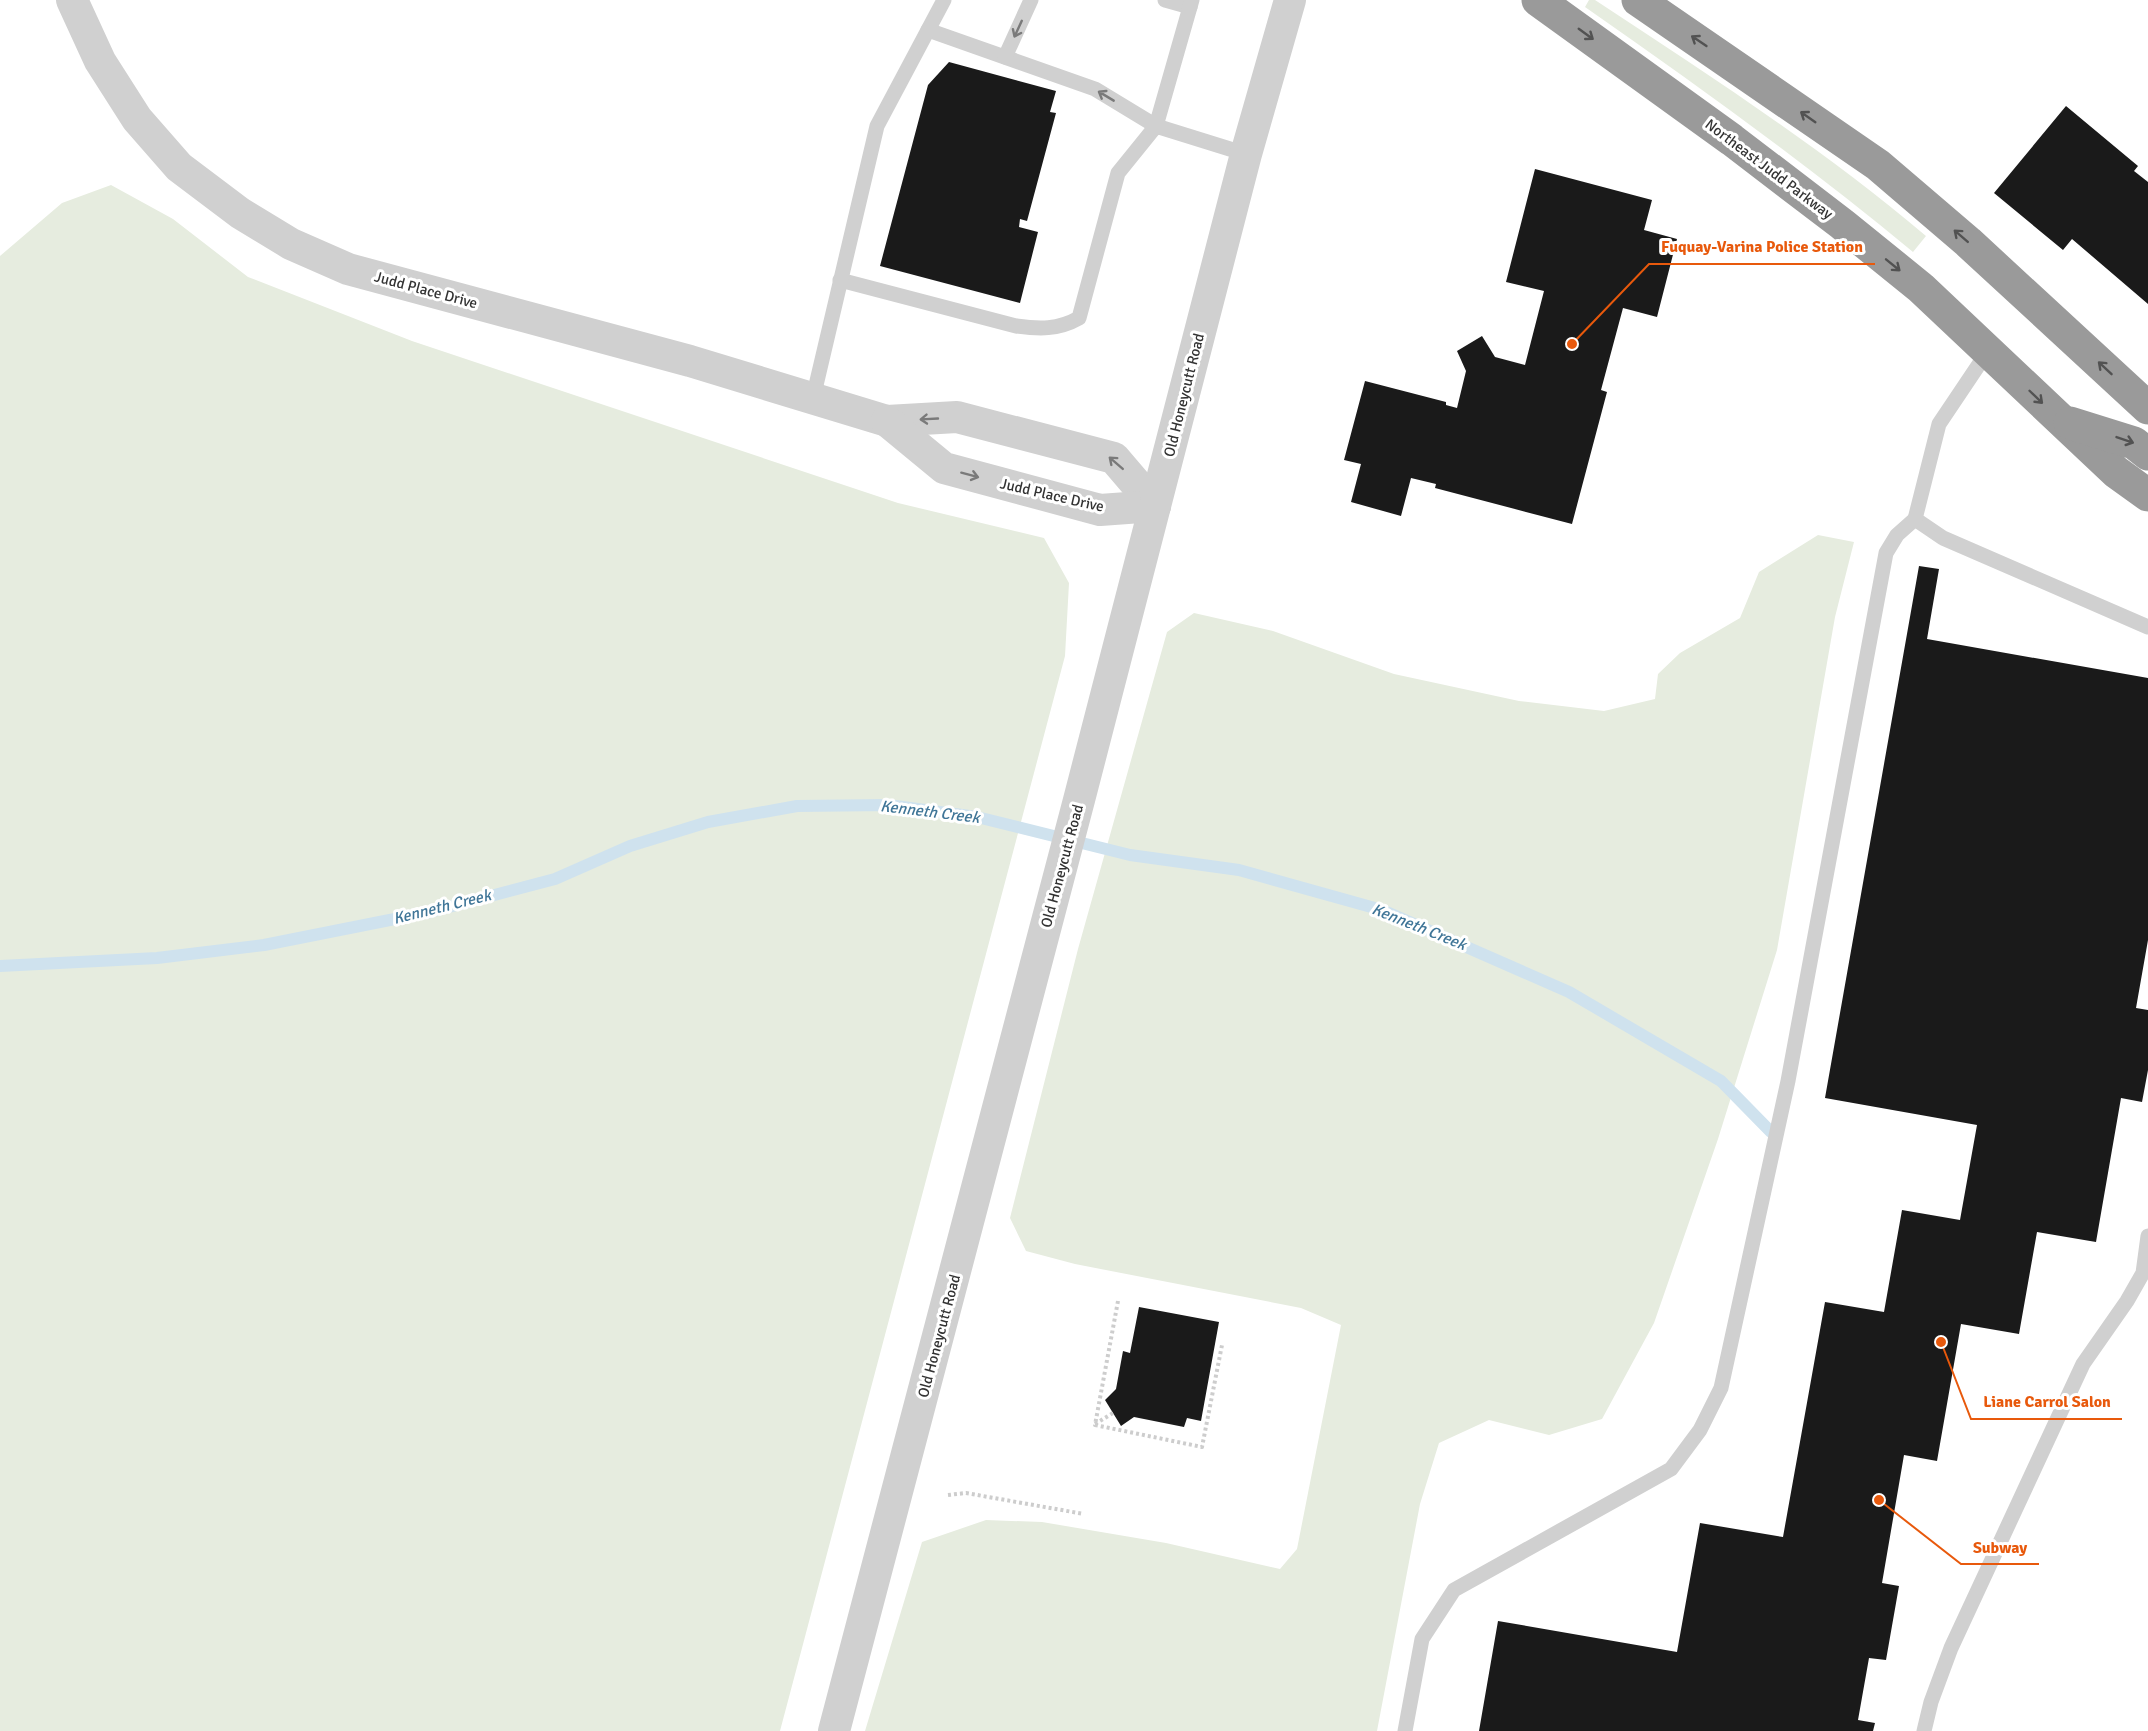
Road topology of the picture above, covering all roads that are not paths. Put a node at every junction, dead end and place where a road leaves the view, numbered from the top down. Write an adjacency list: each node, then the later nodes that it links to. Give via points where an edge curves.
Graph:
1 (72, 0): 15 (street, Judd Place Drive, via 100,61 137,120 179,167 240,213 291,243 348,269)
2 (944, 0): 9 (lane)
3 (1031, 0): 10 (lane, one-way to 10)
4 (1165, 0): 8 (lane)
5 (1290, 0): 12 (street, Old Honeycutt Road)
6 (1538, 0): 14 (highway, Northeast Judd Parkway, one-way to 14, via 1842,224)
7 (1638, 0): 16 (highway, one-way to 7, via 1878,165)
8 (1191, 4): 11 (lane)
9 (928, 30): 10 (lane); 13 (lane, via 877,126)
10 (1005, 57): 11 (lane, one-way to 10, via 1095,89)
11 (1156, 126): 12 (lane); 13 (lane, via 1118,173 1079,318 1067,325 1045,329 1016,326)
12 (1246, 154): 21 (street, Old Honeycutt Road)
13 (840, 280): 15 (lane)
14 (1988, 351): 17 (highway, Northeast Judd Parkway, one-way to 17); 22 (lane, via 1939,424)
15 (813, 398): 18 (street, Judd Place Drive)
16 (2148, 408)
17 (2060, 419): 19 (highway, one-way to 19, via 2134,443); 20 (highway, Northeast Judd Parkway, via 2116,472)
18 (887, 421): 21 (street, Judd Place Drive, one-way to 21, via 944,468 1100,510); 21 (street, Judd Place Drive, one-way to 18, via 1113,458 957,417)
19 (2148, 454)
20 (2148, 495)
21 (1155, 506): 25 (street, Old Honeycutt Road)
22 (1915, 519): 23 (lane, via 1943,538); 26 (lane, via 1897,535 1886,553 1788,1081 1721,1389 1700,1430 1671,1469 1454,1590 1422,1639)
23 (2148, 627)
24 (2148, 1236): 27 (lane, via 2143,1273 2069,1394 1952,1648)
25 (834, 1731)
26 (1405, 1731)
27 (1924, 1731)

